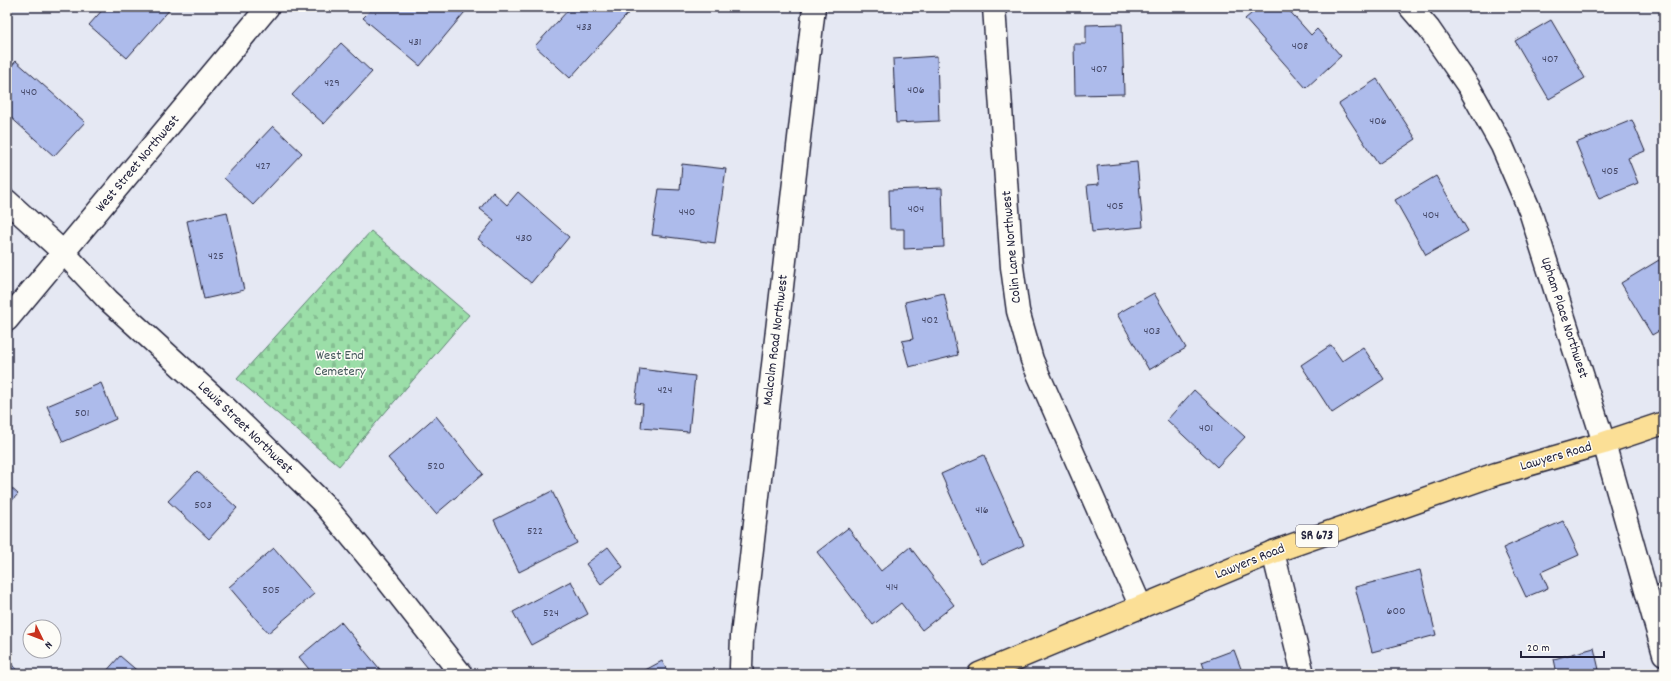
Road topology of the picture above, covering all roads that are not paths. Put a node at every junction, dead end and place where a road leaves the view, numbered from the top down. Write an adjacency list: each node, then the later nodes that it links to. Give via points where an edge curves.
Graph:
1 (268, 7): 6 (street, West Street Northwest)
2 (814, 7): 14 (street, Malcolm Road Northwest, via 742,636)
3 (994, 7): 11 (street, Colin Lane Northwest, via 1012,267 1018,311 1032,360)
4 (1410, 7): 9 (street, Upham Place Northwest, via 1469,87 1502,146 1530,211)
5 (7, 201): 6 (street, Lewis Street Northwest)
6 (64, 253): 7 (street, West Street Northwest); 13 (street, Lewis Street Northwest, via 108,300 225,407 324,504)
7 (7, 320)
8 (1664, 422): 9 (main road, Lawyers Road / SR 673)
9 (1604, 443): 10 (main road, Lawyers Road / SR 673, via 1496,474); 12 (street, Upham Place Northwest)
10 (1273, 552): 11 (main road, Lawyers Road / SR 673); 16 (street)
11 (1141, 607): 15 (main road, Lawyers Road / SR 673)
12 (1664, 654)
13 (461, 674)
14 (742, 674)
15 (979, 674)
16 (1303, 674)

